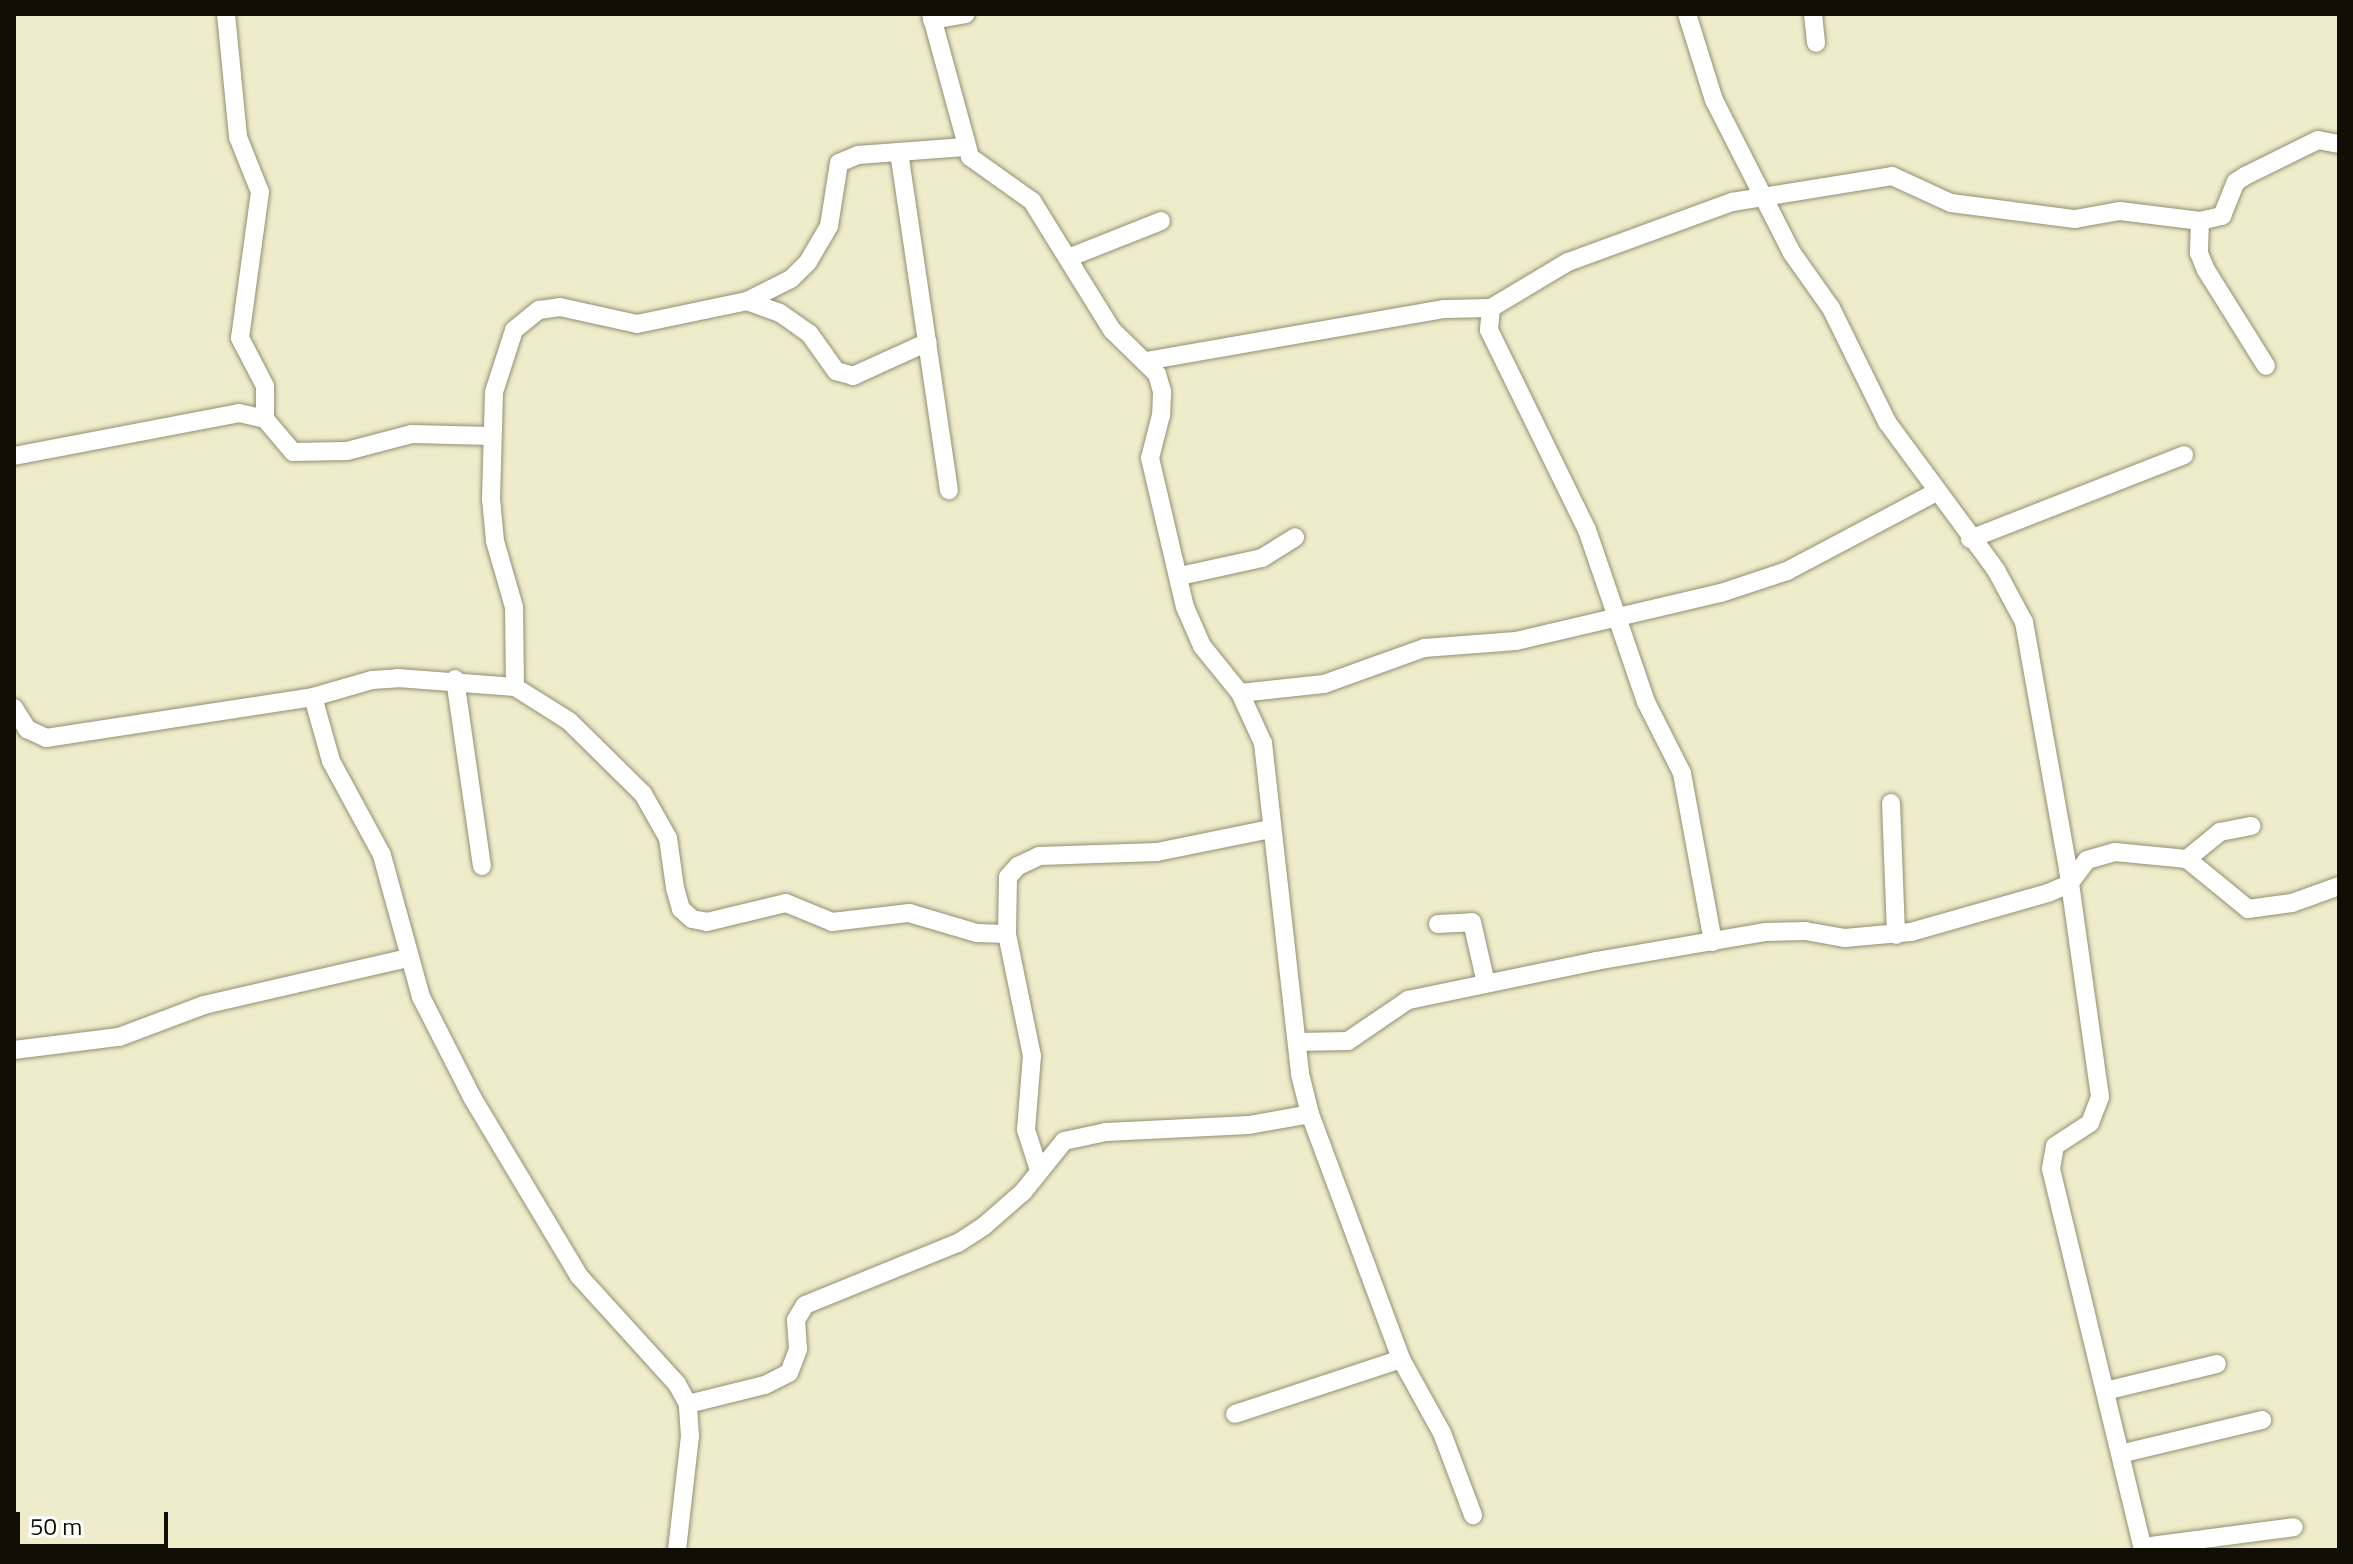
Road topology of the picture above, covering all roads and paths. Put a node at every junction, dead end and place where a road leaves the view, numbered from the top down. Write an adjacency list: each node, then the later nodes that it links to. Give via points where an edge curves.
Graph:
1 (226, 14): 19 (street, via 238,137 260,192 240,338 265,386)
2 (965, 14): 5 (street)
3 (1687, 14): 10 (street, via 1714,100)
4 (1813, 14): 6 (street)
5 (932, 17): 8 (street)
6 (1816, 43)
7 (2339, 144): 12 (street, via 2318,140 2245,176 2236,182 2222,216)
8 (965, 147): 9 (street); 13 (street, via 983,169 1032,201)
9 (899, 152): 14 (street, via 858,155 839,163 829,226 808,262 791,279); 16 (street)
10 (1765, 197): 12 (street, via 1892,176 1951,203 2075,219 2120,211); 15 (street, via 1732,202 1568,262); 24 (street, via 1792,253 1831,308 1887,422)
11 (1161, 221): 13 (street)
12 (2200, 221): 18 (street, via 2199,253 2206,270)
13 (1068, 258): 17 (street, via 1112,330)
14 (747, 301): 16 (street, via 790,319 809,333 836,371 853,376); 20 (street, via 637,324 560,307 539,310 514,330 503,351)
15 (1491, 308): 17 (street, via 1445,309); 28 (street, via 1489,330 1587,530)
16 (928, 342): 23 (street)
17 (1146, 361): 27 (street, via 1162,392 1150,458)
18 (2266, 366)
19 (265, 419): 20 (street, via 293,452 347,451 412,434); 22 (street, via 239,413 195,418)
20 (492, 436): 30 (street, via 492,521 514,607)
21 (2184, 455): 26 (street)
22 (14, 456)
23 (949, 490)
24 (1936, 492): 26 (street); 28 (street, via 1787,571)
25 (1295, 537): 27 (street, via 1262,558)
26 (1970, 539): 39 (street, via 1996,570 2024,622)
27 (1180, 576): 31 (street, via 1202,646)
28 (1615, 619): 31 (street, via 1516,641 1424,648 1324,684); 44 (street, via 1646,702 1682,773)
29 (455, 679): 30 (street); 32 (street, via 372,680); 38 (street)
30 (515, 687): 42 (street, via 569,721 643,794 668,838 681,909 692,919 707,922 786,903 832,922 909,913 977,933)
31 (1240, 693): 36 (street, via 1263,743)
32 (313, 697): 33 (street, via 46,738 27,729); 45 (street, via 331,761 382,855)
33 (14, 708)
34 (1891, 803): 43 (street)
35 (2251, 826): 37 (street, via 2220,832)
36 (1270, 829): 42 (street, via 1157,852 1039,856 1008,877); 47 (street)
37 (2187, 859): 39 (street, via 2115,852 2083,862); 40 (street, via 2248,909 2292,903)
38 (482, 866)
39 (2069, 884): 43 (street, via 1959,921); 53 (street, via 2100,1097 2090,1123 2055,1146 2050,1158)
40 (2339, 886)
41 (1438, 924): 46 (street, via 1472,922)
42 (1007, 934): 50 (street, via 1032,1056 1026,1130)
43 (1896, 935): 44 (street, via 1845,938 1765,932)
44 (1713, 942): 46 (street)
45 (407, 958): 48 (street, via 204,1005 119,1037); 54 (street, via 435,1027 541,1220 579,1276 677,1384)
46 (1486, 983): 47 (street, via 1408,1000 1348,1041)
47 (1297, 1042): 49 (street)
48 (14, 1050)
49 (1310, 1114): 50 (street, via 1249,1125 1078,1136 1064,1141); 51 (street)
50 (1039, 1170): 54 (street, via 1002,1213 958,1243 805,1305 796,1320 798,1349 789,1373 765,1385)
51 (1401, 1359): 55 (street); 58 (street, via 1442,1433)
52 (2217, 1364): 53 (street)
53 (2105, 1391): 57 (street)
54 (688, 1404): 62 (street, via 690,1436)
55 (1235, 1414)
56 (2262, 1420): 57 (street)
57 (2124, 1453): 61 (street)
58 (1473, 1515)
59 (2294, 1527): 60 (street)
60 (2246, 1541): 61 (street)
61 (2143, 1548)
62 (677, 1550)

